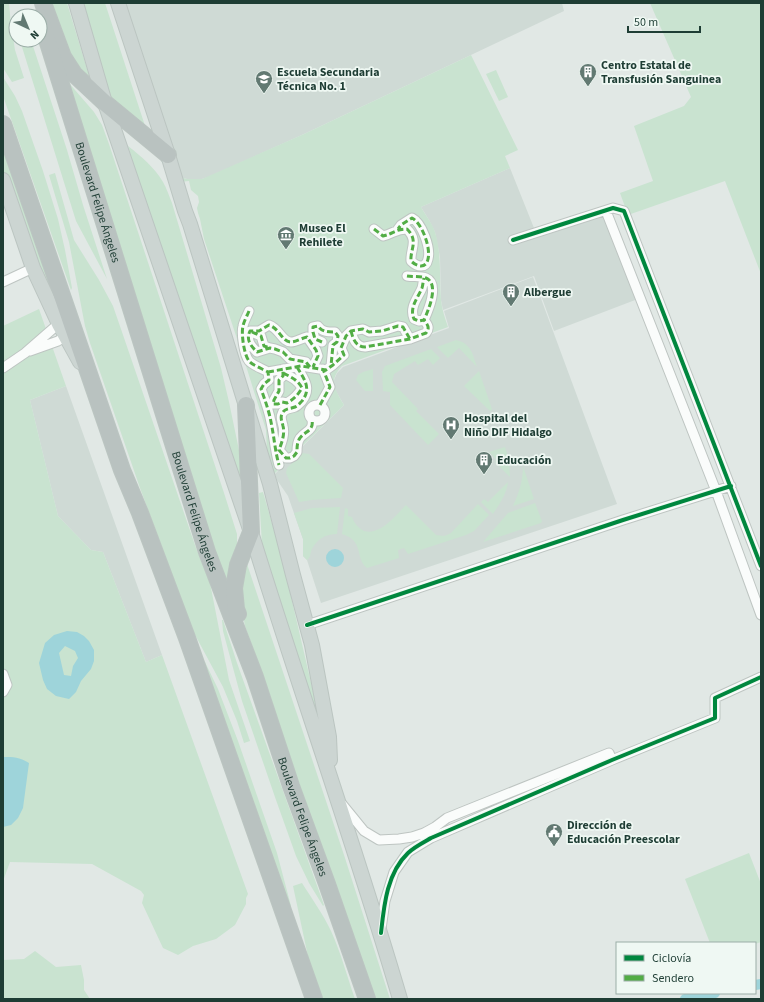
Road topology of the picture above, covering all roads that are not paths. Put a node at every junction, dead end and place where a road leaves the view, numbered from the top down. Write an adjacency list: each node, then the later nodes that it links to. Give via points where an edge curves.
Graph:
1 (43, 3): 5 (highway, via 63,57 74,74)
2 (76, 3): 5 (main road)
3 (118, 3): 7 (main road)
4 (48, 42): 42 (highway, Boulevard Felipe Ángeles, via 208,552)
5 (106, 103): 7 (highway); 37 (main road)
6 (3, 124): 19 (highway)
7 (168, 155): 33 (main road)
8 (3, 180): 14 (main road)
9 (606, 211): 12 (street); 31 (street, via 613,208 624,210); 32 (street)
10 (399, 226): 11 (street, via 383,236); 13 (street, via 410,233 414,242 411,261); 13 (street, via 412,218 419,223 429,250 426,264)
11 (374, 229)
12 (514, 240)
13 (418, 266): 15 (street, via 410,276)
14 (33, 268): 16 (street); 19 (main road)
15 (424, 278): 18 (street, via 433,285 430,305); 18 (street, via 413,304 413,314 414,319)
16 (3, 282)
17 (249, 311): 30 (street, via 243,327 245,352 248,360)
18 (424, 320): 22 (street, via 428,325 426,333)
19 (67, 327): 25 (street); 25 (street, via 58,340); 49 (highway, via 93,387 187,638)
20 (250, 331): 24 (street, via 260,336 264,346); 24 (street, via 248,342 257,352); 27 (street, via 259,331 269,325 290,342 307,337 318,356)
21 (351, 331): 22 (street, via 382,331 398,326 403,327); 22 (street, via 356,343 361,347); 29 (street, via 341,348 344,355)
22 (410, 339)
23 (322, 342): 29 (street, via 315,339 314,327 335,332 338,336)
24 (270, 348): 27 (street, via 283,352 290,359 306,362)
25 (25, 353): 28 (street)
26 (297, 367): 27 (street); 29 (street, via 306,385 306,394 296,406 285,409 282,414 284,434 279,450 286,458 294,456 297,452 299,439 311,429 312,420 318,421 324,417 325,411 320,405 330,387); 30 (street)
27 (311, 367): 29 (street)
28 (3, 368)
29 (327, 368)
30 (268, 372): 34 (street, via 269,380 261,389 271,420)
31 (692, 386): 32 (street); 35 (street)
32 (676, 391): 36 (street)
33 (246, 405): 37 (highway); 40 (main road, via 270,484)
34 (279, 465)
35 (731, 486): 36 (street); 38 (street)
36 (716, 491): 39 (street); 40 (street)
37 (251, 532): 42 (highway, via 238,565 234,588 236,609 253,660); 46 (main road)
38 (761, 566)
39 (761, 615)
40 (307, 625): 46 (main road, via 329,736)
41 (3, 674): 44 (street, via 7,685)
42 (255, 677): 50 (highway, Boulevard Felipe Ángeles)
43 (761, 677): 45 (street, via 715,698 715,718)
44 (3, 692)
45 (611, 756): 47 (street, via 447,818 424,833 399,839 378,840 364,831); 48 (street, via 431,838 408,852 394,872 385,902)
46 (331, 779): 47 (main road)
47 (336, 796): 48 (main road)
48 (381, 933): 51 (main road)
49 (314, 999)
50 (367, 999)
51 (400, 999)

